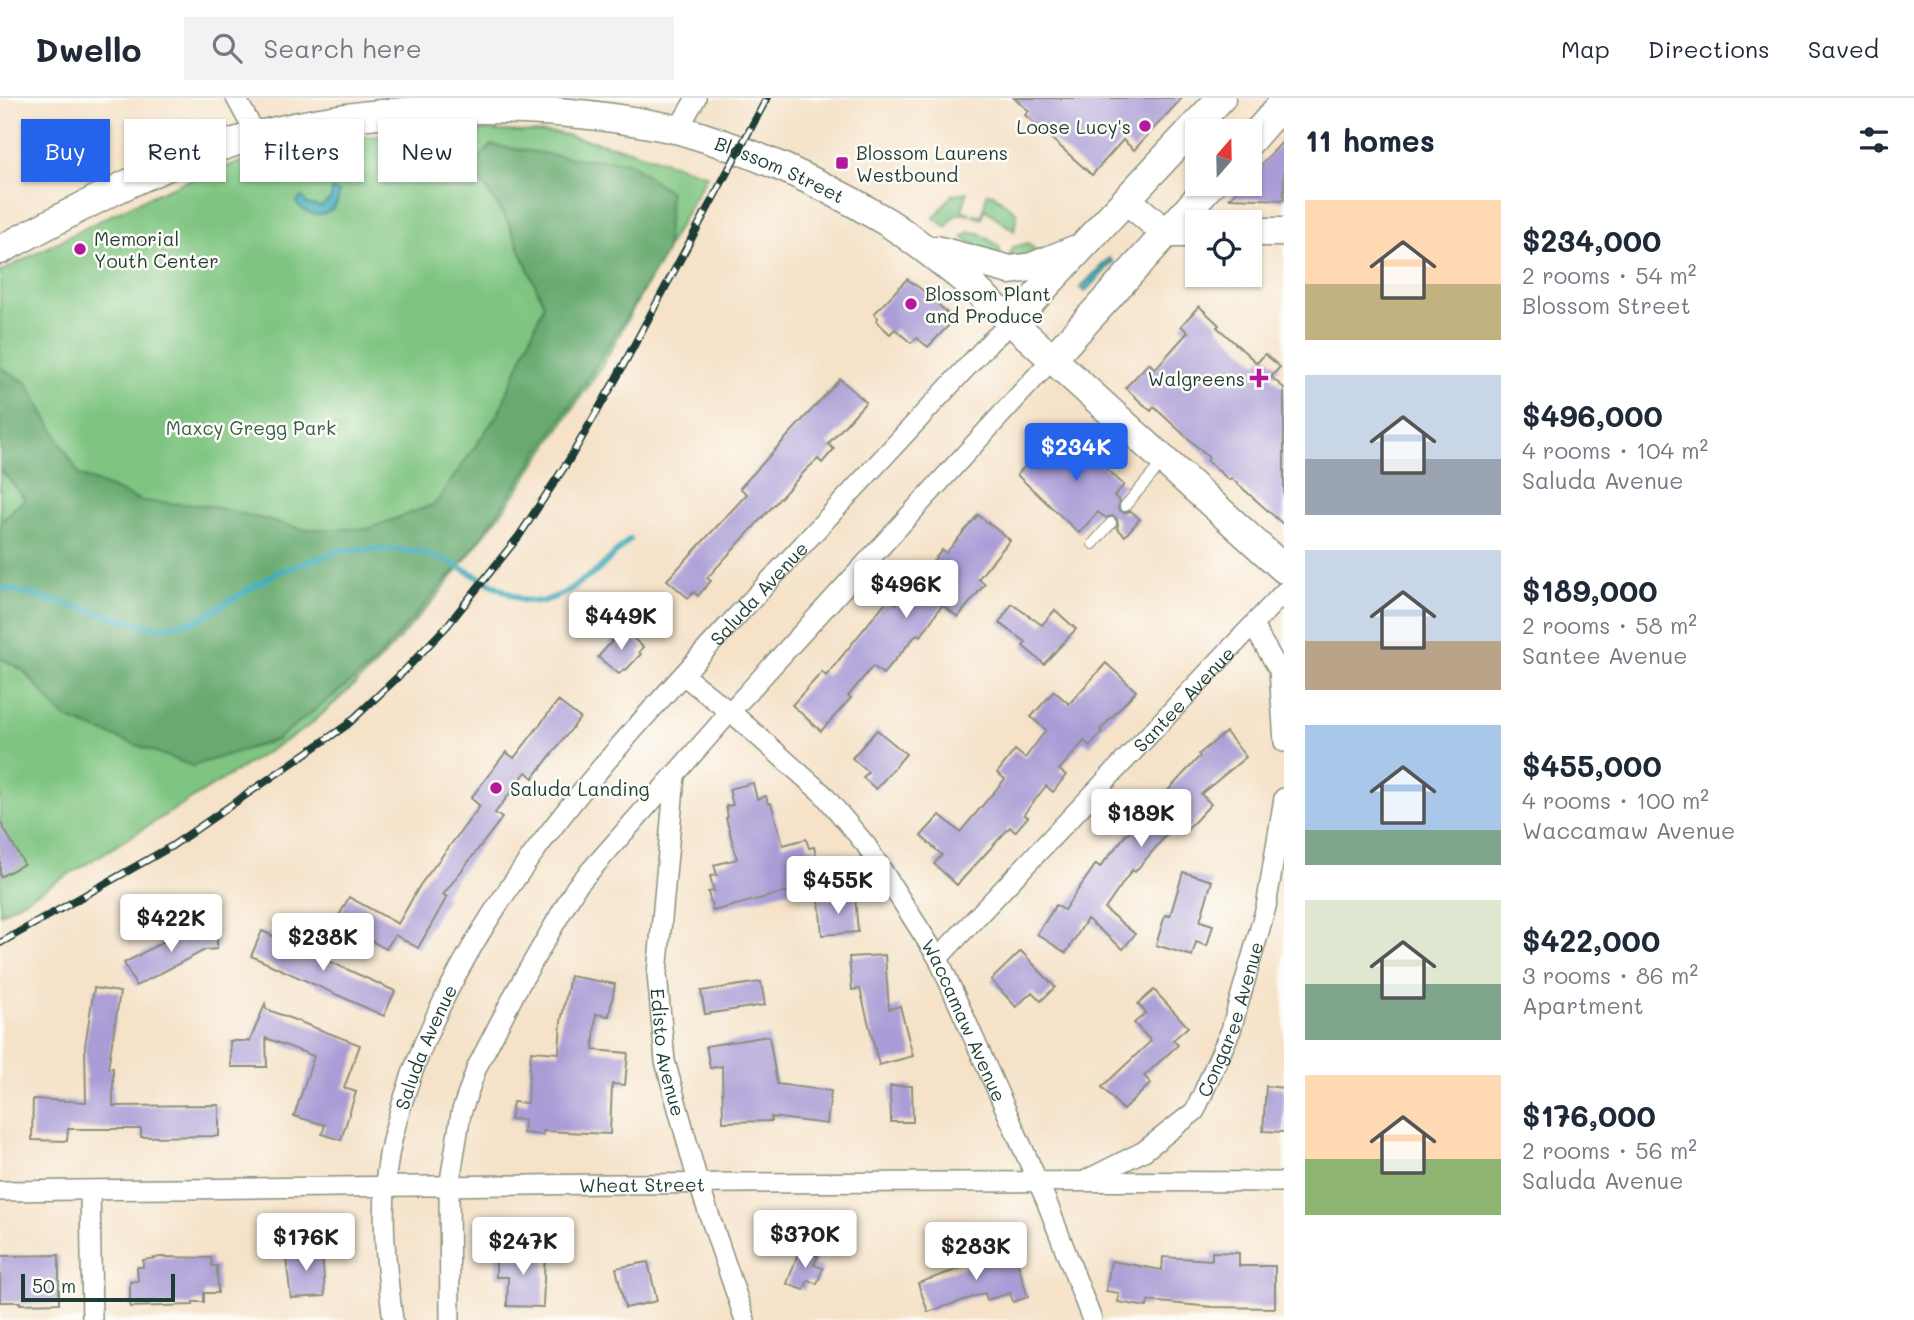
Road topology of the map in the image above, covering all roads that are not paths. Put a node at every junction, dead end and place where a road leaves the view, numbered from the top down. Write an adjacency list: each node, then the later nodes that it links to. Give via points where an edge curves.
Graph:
1 (236, 98): 5 (street)
2 (696, 98): 8 (street)
3 (1221, 98): 11 (main road, Saluda Avenue)
4 (1284, 102): 7 (main road)
5 (247, 119)
6 (328, 119): 8 (main road, Blossom Street, via 445,107 561,109)
7 (1262, 127)
8 (678, 129): 16 (main road, Blossom Street, via 808,179)
9 (240, 140): 18 (main road, Blossom Street, via 148,175)
10 (1200, 196): 13 (main road)
11 (1127, 200): 13 (main road); 17 (main road, Saluda Avenue)
12 (1284, 232): 15 (main road)
13 (1166, 233): 14 (main road); 20 (main road)
14 (1185, 233)
15 (1262, 233)
16 (922, 246): 17 (main road, via 1010,270 1053,261); 19 (main road, Blossom Street)
17 (1080, 248): 19 (main road, Saluda Avenue)
18 (0, 250)
19 (1012, 322): 20 (main road, Blossom Street); 28 (street, Saluda Avenue)
20 (1052, 359): 21 (main road, Blossom Street); 29 (street)
21 (1164, 461): 22 (lane); 25 (main road, Blossom Street)
22 (1125, 506)
23 (1111, 523): 24 (lane)
24 (1093, 544)
25 (1284, 569)
26 (1284, 592): 27 (street, Santee Avenue)
27 (1254, 626): 30 (street, via 1279,670); 33 (street, Santee Avenue)
28 (683, 674): 29 (street, Waccamaw Avenue); 39 (street, Saluda Avenue, via 575,796 474,945 436,1015 412,1075 393,1137)
29 (730, 712): 31 (street); 33 (street, Waccamaw Avenue, via 832,804 866,845)
30 (1284, 743)
31 (675, 776): 35 (street, Edisto Avenue, via 657,974 665,1061); 38 (street, via 576,887 516,991 477,1067 461,1113)
32 (1284, 798): 34 (street, Congaree Avenue, via 1266,907 1231,1030 1195,1111 1144,1151)
33 (938, 958): 37 (street, Waccamaw Avenue)
34 (1085, 1181): 36 (street, Wheat Street); 37 (street, Wheat Street)
35 (698, 1182): 37 (street, Wheat Street); 38 (street, Wheat Street); 45 (street, Edisto Avenue)
36 (1284, 1182)
37 (1037, 1183): 46 (street, Waccamaw Avenue)
38 (449, 1187): 39 (street, Wheat Street); 44 (street)
39 (385, 1188): 40 (street, Wheat Street); 43 (street, Saluda Avenue)
40 (90, 1190): 41 (street, Wheat Street); 42 (street)
41 (0, 1191)
42 (92, 1320)
43 (393, 1320)
44 (450, 1320)
45 (746, 1320)
46 (1092, 1320)

